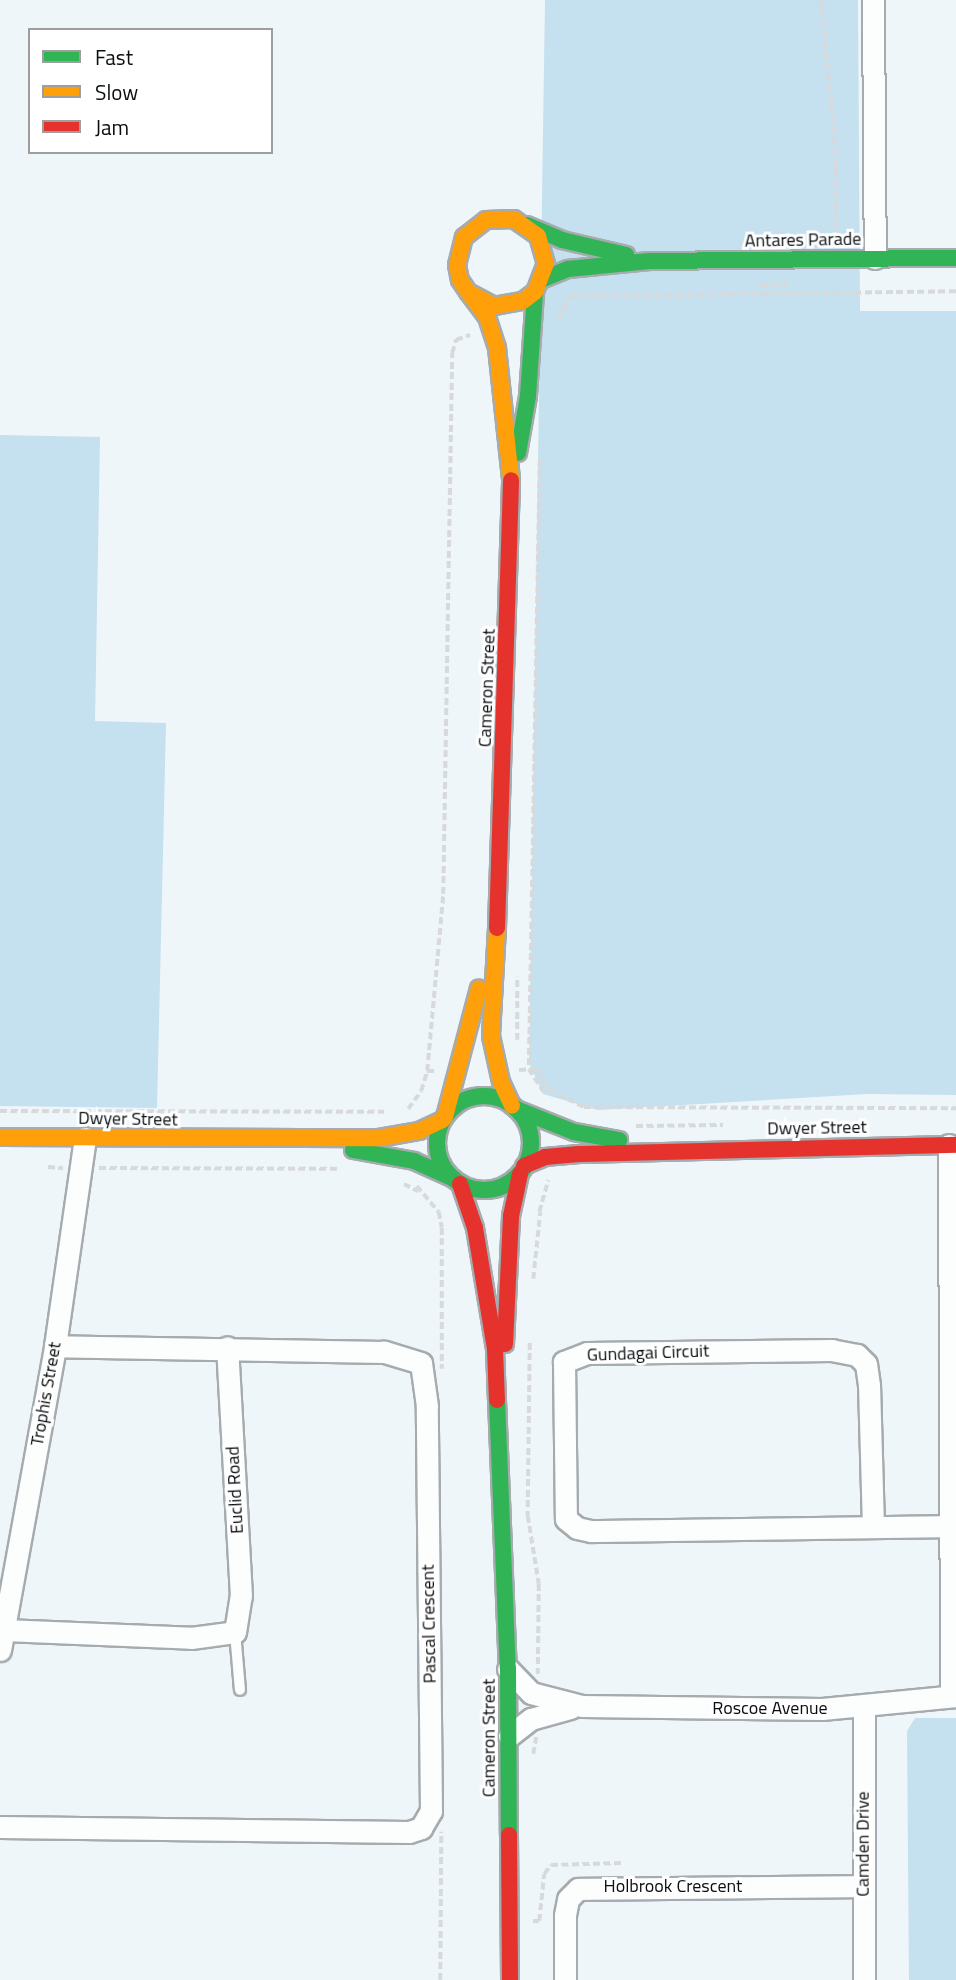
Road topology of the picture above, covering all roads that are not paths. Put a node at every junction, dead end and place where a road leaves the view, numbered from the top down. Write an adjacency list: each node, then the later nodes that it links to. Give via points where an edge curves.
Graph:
1 (873, 0): 3 (street)
2 (520, 222): 5 (street, Antares Parade, via 562,240); 6 (street, via 538,236 544,250); 7 (street, via 486,220 464,237 457,265)
3 (875, 258): 4 (street, Antares Parade); 5 (street, Antares Parade)
4 (956, 258)
5 (650, 261): 6 (street, Antares Parade, via 568,269)
6 (539, 285): 7 (street, via 523,301 494,306); 8 (street, Cameron Street, via 528,396)
7 (468, 292): 8 (street, Cameron Street, via 487,317 492,334)
8 (512, 491): 9 (street, Cameron Street)
9 (501, 885): 10 (street, Cameron Street, via 491,1036 500,1082); 11 (street, Cameron Street, via 465,1049)
10 (514, 1108): 11 (street, via 501,1100 476,1097); 16 (street, Dwyer Street, via 574,1132); 17 (street, via 529,1130)
11 (444, 1119): 14 (street, Dwyer Street, via 419,1131 379,1138); 18 (street, via 438,1151)
12 (0, 1137): 13 (street, Dwyer Street)
13 (85, 1138): 14 (street, Dwyer Street); 19 (street, Trophis Street)
14 (255, 1141): 18 (street, Dwyer Street, via 366,1151 414,1161)
15 (952, 1145): 16 (street, Dwyer Street); 21 (street)
16 (678, 1150): 17 (street, Dwyer Street, via 545,1157)
17 (522, 1170): 18 (street, via 498,1188 472,1189); 22 (street, Cameron Street, via 511,1216)
18 (456, 1181): 22 (street, Cameron Street, via 475,1228 495,1349)
19 (55, 1346): 20 (street, Pascal Crescent); 26 (street, Trophis Street)
20 (227, 1347): 25 (street, Euclid Road, via 241,1596); 33 (street, Pascal Crescent, via 384,1352 421,1363 427,1406 432,1794 426,1823 409,1832)
21 (952, 1353): 24 (street)
22 (499, 1496): 27 (street, Cameron Street)
23 (873, 1527): 23 (street, Gundagai Circuit, via 577,1528 566,1519 564,1362 587,1353 832,1350 857,1355 866,1364 869,1385); 24 (street, Gundagai Circuit)
24 (951, 1527): 29 (street)
25 (235, 1632): 26 (street, via 191,1639); 28 (lane, Euclid Road)
26 (2, 1640)
27 (508, 1669): 30 (street, via 537,1695); 32 (street, Cameron Street)
28 (240, 1690)
29 (954, 1696): 31 (street, Roscoe Avenue)
30 (582, 1706): 31 (street, Roscoe Avenue); 32 (street, via 537,1717)
31 (864, 1707): 34 (street, Camden Drive)
32 (509, 1736): 35 (street, Cameron Street)
33 (0, 1827)
34 (863, 1886): 36 (street, Holbrook Crescent, via 578,1889 568,1899 565,1915); 37 (street, Camden Drive)
35 (510, 1980)
36 (565, 1980)
37 (864, 1980)

